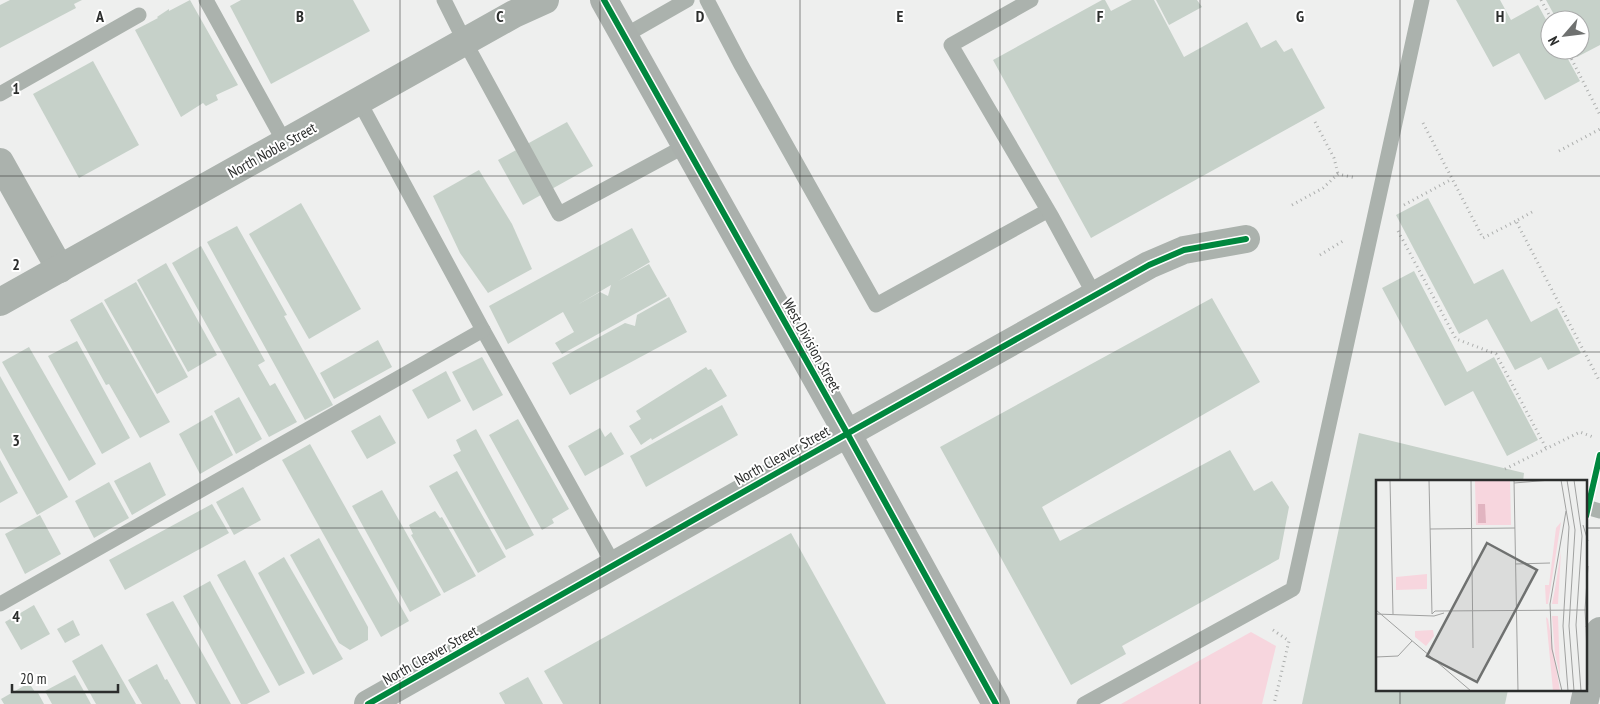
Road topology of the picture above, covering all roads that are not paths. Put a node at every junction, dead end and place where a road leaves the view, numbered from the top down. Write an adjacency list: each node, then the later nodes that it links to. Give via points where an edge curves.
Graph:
1 (206, 0): 14 (lane)
2 (444, 0): 11 (lane)
3 (545, 0): 11 (street, North Noble Street)
4 (604, 0): 10 (main road, West Division Street)
5 (687, 0): 10 (lane)
6 (706, 0): 17 (lane, via 876,305)
7 (1031, 0): 17 (lane, via 951,45)
8 (1422, 0): 30 (lane, via 1292,589)
9 (139, 15): 12 (lane)
10 (624, 36): 15 (main road, West Division Street)
11 (465, 42): 13 (street, North Noble Street); 15 (lane, via 559,214)
12 (0, 94)
13 (358, 101): 14 (street, North Noble Street); 22 (lane)
14 (285, 143): 19 (street, North Noble Street)
15 (685, 146): 23 (main road, West Division Street)
16 (0, 162): 19 (street)
17 (1048, 211): 20 (lane)
18 (1246, 239): 20 (street, North Cleaver Street, via 1184,250 1149,265)
19 (60, 269): 21 (street, North Noble Street)
20 (1095, 296): 23 (street, North Cleaver Street)
21 (0, 302)
22 (483, 330): 24 (lane); 25 (lane)
23 (847, 433): 24 (street, North Cleaver Street); 29 (main road, West Division Street)
24 (614, 565): 28 (street, North Cleaver Street)
25 (0, 604)
26 (1600, 630): 27 (main road)
27 (1588, 686)
28 (368, 704)
29 (996, 704)
30 (1084, 704)

